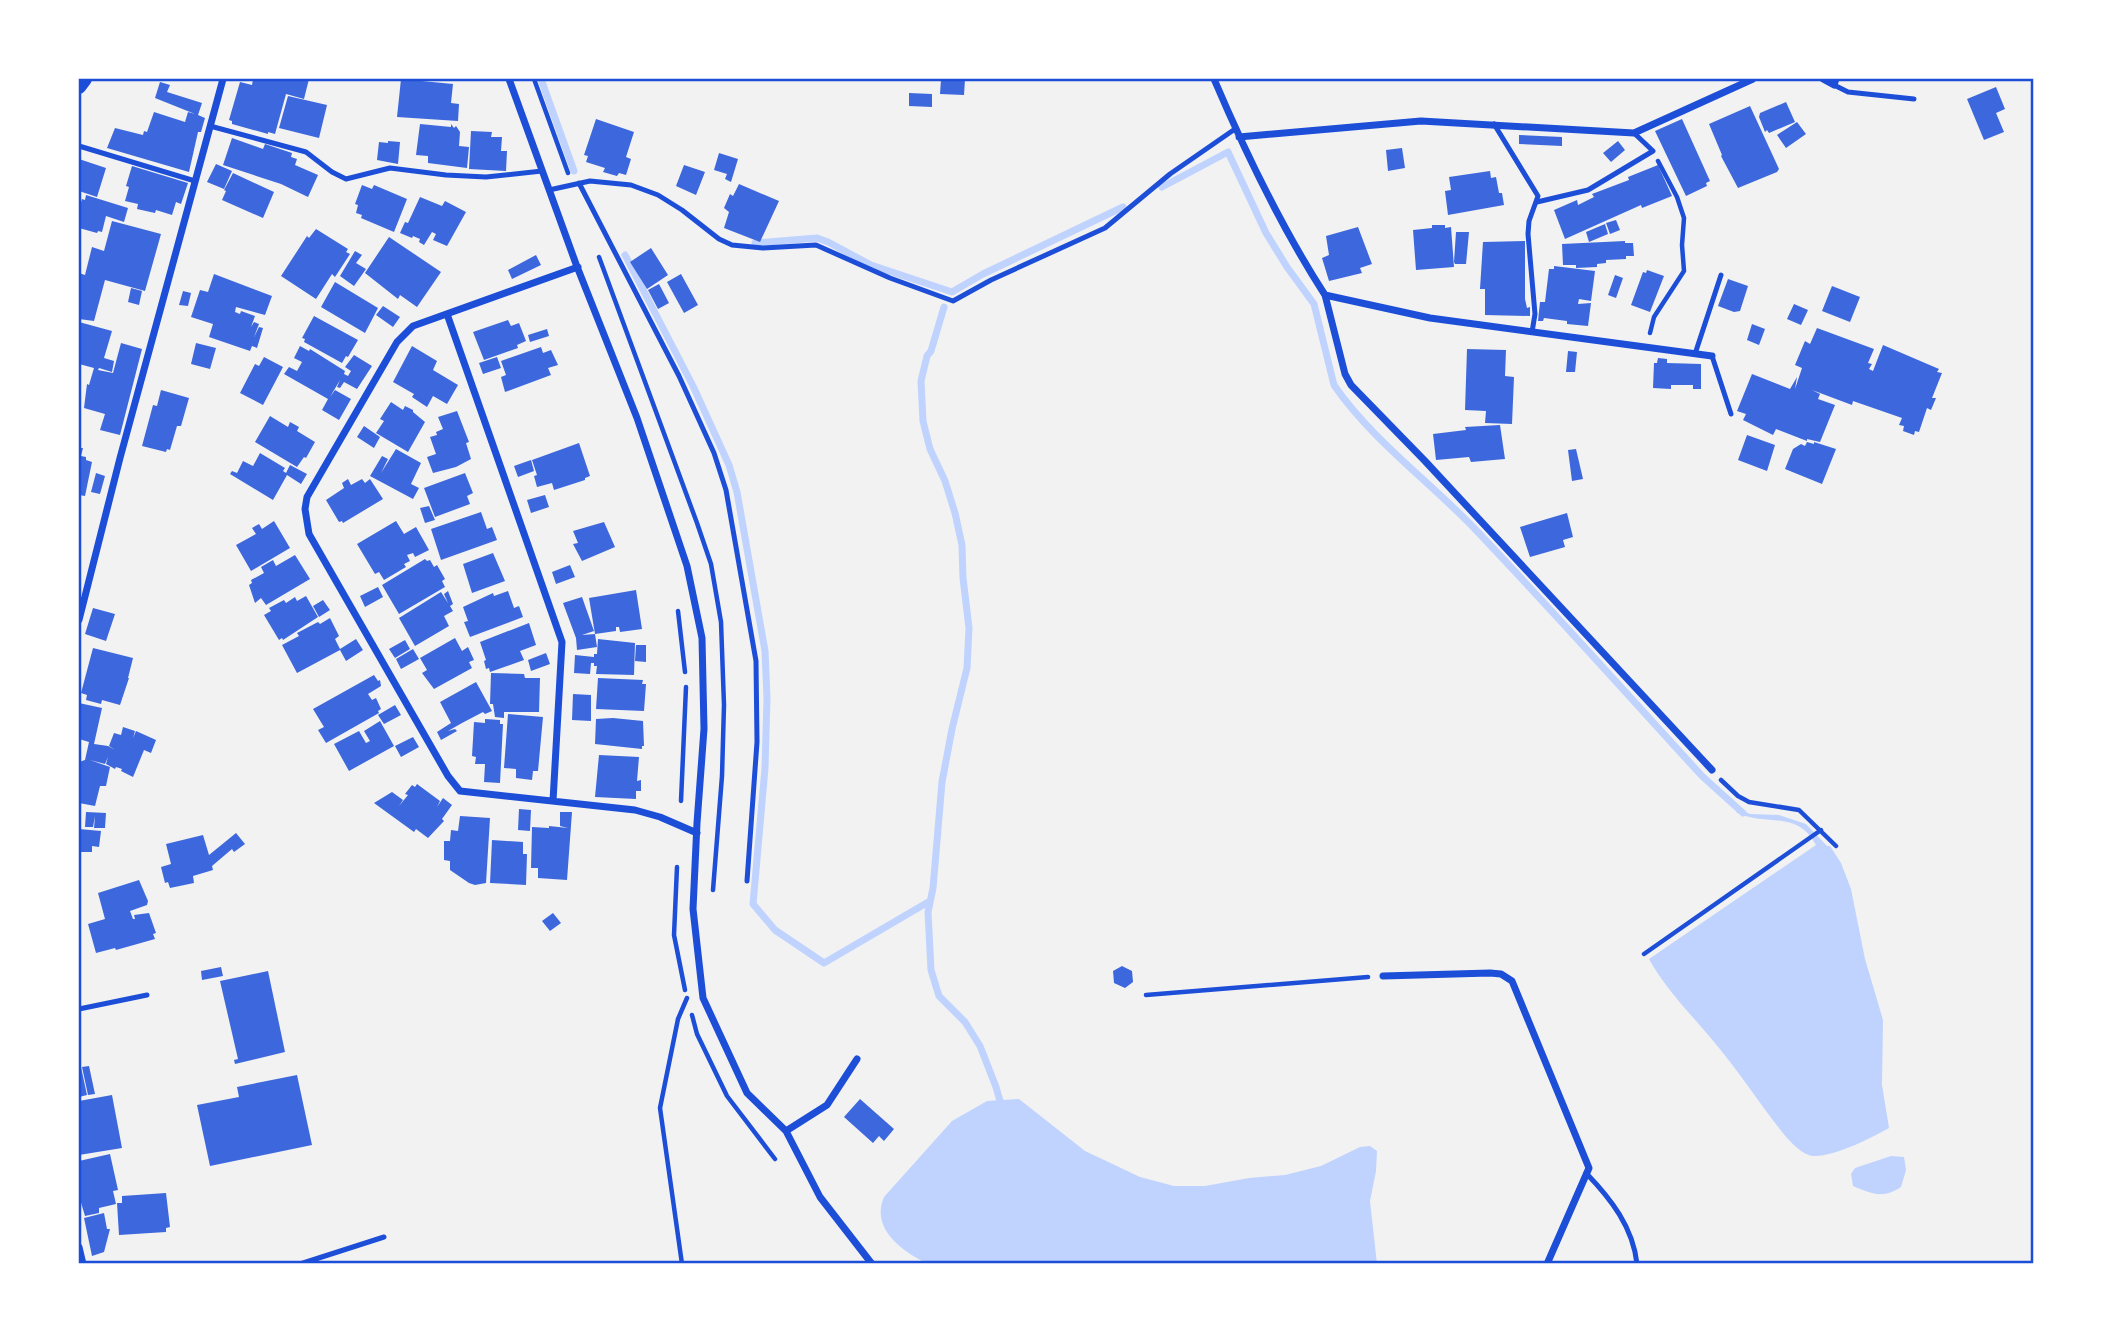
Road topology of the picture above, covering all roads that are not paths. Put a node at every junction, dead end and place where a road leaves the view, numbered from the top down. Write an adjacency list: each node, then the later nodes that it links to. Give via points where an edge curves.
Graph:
1 (85, 79): 8 (main road)
2 (223, 79): 11 (street)
3 (509, 79): 15 (street)
4 (1214, 79): 12 (street)
5 (1753, 79): 13 (street)
6 (1823, 79): 7 (street)
7 (1835, 82): 9 (lane, via 1848,92)
8 (79, 87)
9 (1914, 99)
10 (1494, 124): 12 (street, via 1421,121); 13 (street); 19 (lane)
11 (210, 126): 15 (lane, via 306,152 346,179 390,168 486,177); 16 (street)
12 (1237, 133): 17 (lane, via 1170,174 1105,228 953,301 816,245 732,245 658,195 631,185 602,180); 22 (street, via 1293,246)
13 (1634, 133): 19 (lane, via 1653,151 1588,190)
14 (79, 146): 16 (lane)
15 (542, 171): 18 (street)
16 (195, 181): 28 (street)
17 (579, 183): 18 (lane); 32 (lane, via 679,376 726,489 756,661 757,742)
18 (549, 190): 20 (street)
19 (1538, 202): 24 (lane, via 1528,234 1535,314)
20 (578, 268): 23 (street); 31 (street, via 637,418 687,566 702,638 704,729)
21 (1721, 275): 25 (lane)
22 (1325, 295): 24 (street, via 1430,318); 29 (street, via 1351,385)
23 (447, 314): 30 (street, via 562,642); 30 (street, via 413,326 397,342 307,497 309,534 460,791)
24 (1532, 332): 25 (street)
25 (1695, 354): 26 (street)
26 (1712, 356): 27 (lane)
27 (1731, 414)
28 (79, 617)
29 (1712, 770)
30 (553, 801): 31 (street, via 635,810)
31 (697, 834): 37 (street, via 693,909 703,998 747,1093)
32 (747, 881)
33 (1383, 976): 38 (street, via 1490,972 1512,981 1588,1168)
34 (147, 995): 35 (lane)
35 (79, 1009)
36 (858, 1059): 37 (street, via 827,1105)
37 (786, 1131): 43 (street, via 820,1197)
38 (1586, 1173): 44 (street); 45 (lane, via 1612,1199)
39 (384, 1237): 42 (lane)
40 (79, 1247): 41 (street)
41 (83, 1264)
42 (300, 1264)
43 (872, 1264)
44 (1547, 1264)
45 (1637, 1264)

